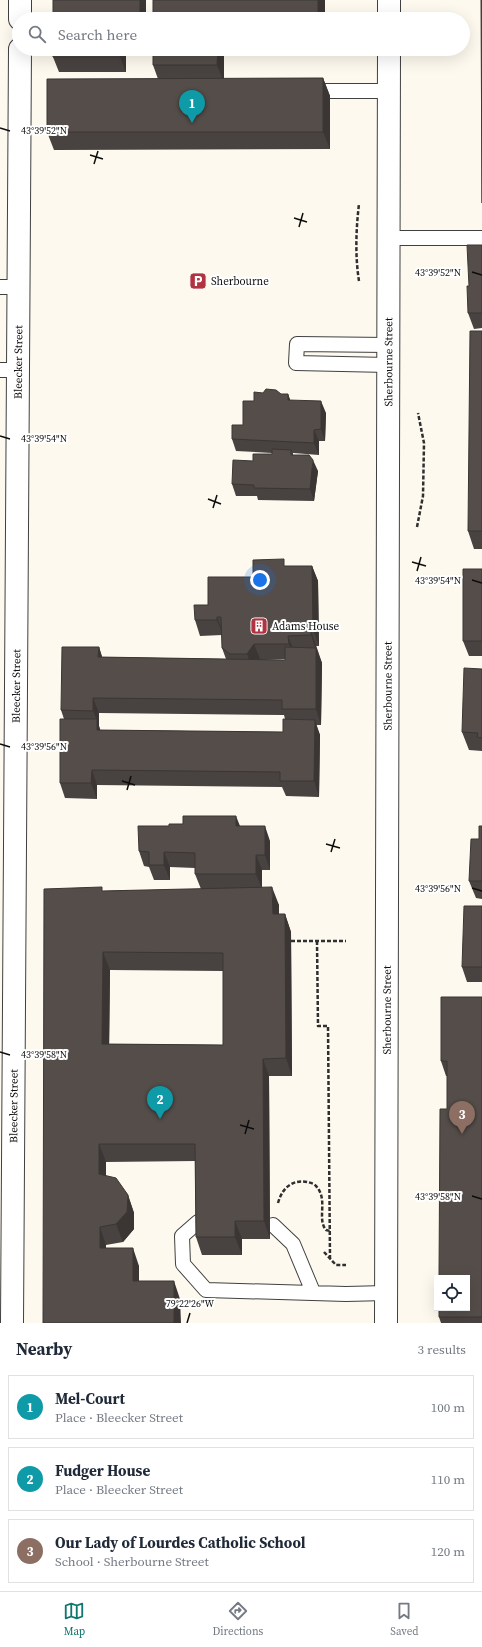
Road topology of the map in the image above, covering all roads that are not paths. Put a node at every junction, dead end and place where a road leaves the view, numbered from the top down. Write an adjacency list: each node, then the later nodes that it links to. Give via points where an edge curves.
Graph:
1 (20, 0): 3 (street)
2 (389, 0): 4 (street)
3 (20, 12)
4 (389, 12)
5 (20, 56): 11 (street, Bleecker Street)
6 (389, 56): 8 (street, Sherbourne Street)
7 (295, 91): 8 (lane)
8 (389, 91): 9 (street, Sherbourne Street)
9 (388, 238): 10 (lane); 12 (street, Sherbourne Street)
10 (482, 238)
11 (9, 287): 13 (street, Bleecker Street)
12 (388, 355): 12 (lane, via 297,344 296,363); 17 (street, Sherbourne Street)
13 (8, 370): 18 (street, Bleecker Street)
14 (198, 1222): 16 (lane, via 182,1236 183,1264 206,1290)
15 (273, 1225): 16 (lane, via 293,1244)
16 (313, 1292): 17 (lane)
17 (386, 1293): 19 (street, Sherbourne Street)
18 (12, 1323)
19 (386, 1323)

